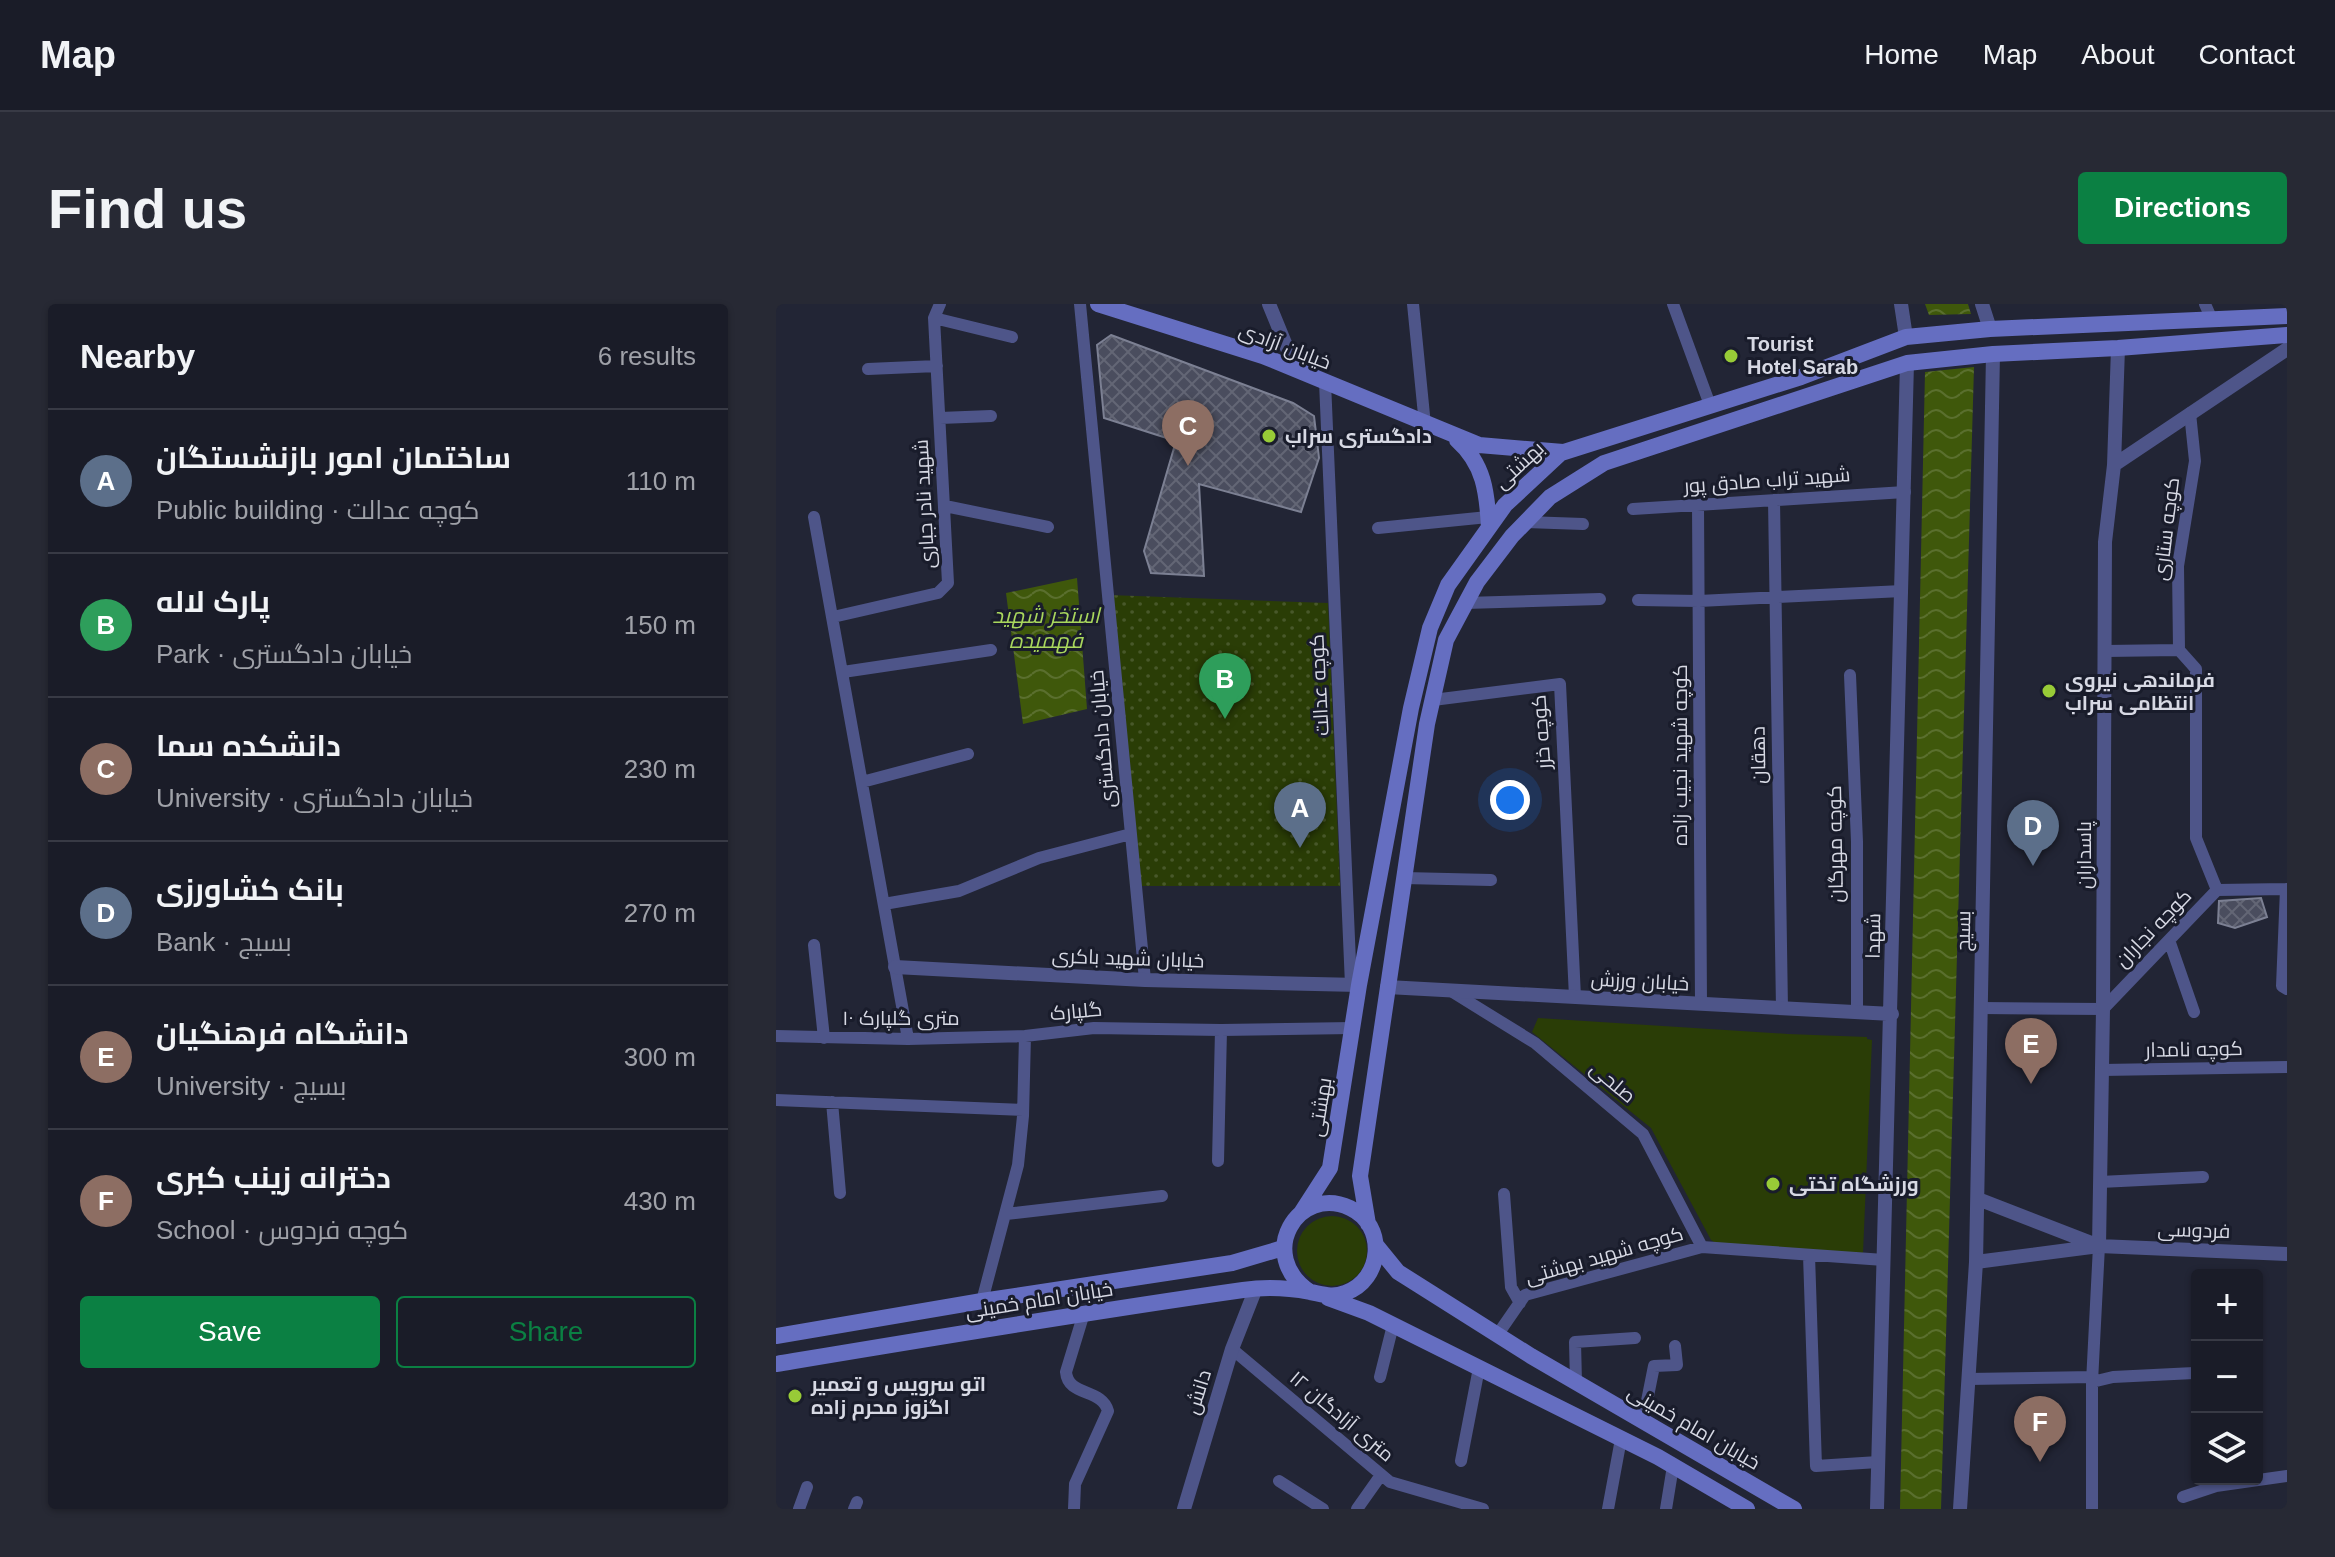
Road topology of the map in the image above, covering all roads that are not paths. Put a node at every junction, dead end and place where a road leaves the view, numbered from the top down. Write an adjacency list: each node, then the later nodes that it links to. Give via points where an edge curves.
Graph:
1 (940, 304): 11 (street, شهید نادر جباری)
2 (1080, 304): 67 (street, خیابان دادگستری)
3 (1098, 304): 22 (main road, خیابان آزادی)
4 (1269, 304): 22 (street)
5 (1413, 304): 28 (street)
6 (1673, 304): 24 (street)
7 (1901, 304): 15 (street)
8 (1982, 304): 12 (street)
9 (2208, 312): 10 (main road, بهشتی); 12 (main road, بهشتی)
10 (2287, 316)
11 (934, 318): 14 (street); 20 (street, شهید نادر جباری)
12 (1990, 329): 15 (main road, بهشتی); 18 (main road)
13 (2287, 335): 16 (main road)
14 (1012, 337)
15 (1906, 337): 19 (main road); 24 (main road, بهشتی)
16 (2118, 348): 18 (main road); 31 (street, پاسداران)
17 (2287, 349): 25 (street)
18 (1993, 354): 19 (main road); 74 (street, بسیج)
19 (1907, 363): 32 (street, شهدا); 39 (main road, via 1604,463 1550,497)
20 (937, 366): 21 (street); 27 (street, شهید نادر جباری)
21 (868, 369)
22 (1296, 370): 23 (main road, خیابان آزادی)
23 (1325, 382): 28 (main road, خیابان آزادی); 68 (street, کوچه عدالت)
24 (1710, 405): 30 (main road, بهشتی)
25 (2190, 413): 31 (street); 51 (street, کوچه ستاری, via 2195,461 2178,566)
26 (991, 416): 27 (street)
27 (940, 418): 35 (street, شهید نادر جباری)
28 (1425, 425): 29 (main road, خیابان آزادی)
29 (1452, 436): 30 (main road, خیابان آزادی, via 1479,445); 38 (main road, via 1485,478)
30 (1563, 452): 38 (main road, بهشتی)
31 (2114, 465): 52 (street, پاسداران, via 2105,542)
32 (1905, 492): 33 (street, شهید تراب صادق پور); 43 (street, شهدا)
33 (1774, 500): 34 (street, شهید تراب صادق پور); 44 (street, دهقان)
34 (1698, 505): 36 (street, شهید تراب صادق پور); 47 (street, کوچه شهید نجیب زاده)
35 (945, 506): 41 (street); 49 (street, شهید نادر جباری, via 944,589)
36 (1633, 509)
37 (814, 517): 49 (street)
38 (1489, 522): 42 (street); 68 (main road, بهشتی, via 1448,585 1430,628)
39 (1526, 522): 40 (street); 48 (main road)
40 (1583, 524)
41 (1048, 527)
42 (1378, 528)
43 (1902, 591): 44 (street); 79 (street, شهدا)
44 (1776, 597): 47 (street); 75 (street, دهقان)
45 (1600, 599): 48 (street)
46 (1638, 600): 47 (street)
47 (1699, 601): 73 (street, کوچه شهید نجیب زاده)
48 (1465, 603): 55 (main road, via 1446,640)
49 (833, 617): 53 (street)
50 (991, 650): 53 (street)
51 (2179, 650): 52 (street); 62 (street, کوچه ستاری, via 2196,669 2196,838)
52 (2105, 651): 76 (street, پاسداران)
53 (843, 672): 57 (street)
54 (1850, 675): 77 (street, کوچه مهرگان)
55 (1433, 700): 59 (main road); 72 (street, کوچه خزر, via 1560,684)
56 (968, 754): 57 (street)
57 (862, 782): 63 (street)
58 (1127, 835): 63 (street, via 1039,858 959,891)
59 (1404, 878): 60 (street); 69 (main road)
60 (1491, 880)
61 (2287, 889): 62 (street, کوچه نجاران); 70 (street, via 2282,986)
62 (2217, 890): 64 (street, کوچه نجاران)
63 (884, 904): 66 (street)
64 (2169, 940): 76 (street, کوچه نجاران); 78 (street)
65 (814, 945): 84 (street)
66 (895, 967): 67 (street, خیابان شهید باکری); 85 (street)
67 (1145, 980): 68 (street, خیابان شهید باکری)
68 (1355, 985): 69 (main road); 80 (main road, بهشتی)
69 (1387, 987): 71 (street, خیابان ورزش); 100 (main road, via 1360,1176)
70 (2287, 989)
71 (1451, 991): 72 (street, خیابان ورزش); 103 (street, صلحی, via 1535,1043 1643,1134)
72 (1575, 997): 73 (street, خیابان ورزش)
73 (1701, 1004): 75 (street, خیابان ورزش)
74 (1981, 1008): 76 (street); 97 (street, بسیج)
75 (1782, 1009): 77 (street, خیابان ورزش)
76 (2103, 1009): 87 (street, پاسداران)
77 (1857, 1012): 79 (street, خیابان ورزش)
78 (2194, 1012)
79 (1892, 1014): 107 (street, شهدا)
80 (1352, 1028): 81 (street, گلپارک); 98 (main road, بهشتی, via 1330,1168)
81 (1221, 1030): 83 (street, گلپارک, via 1094,1028); 91 (street)
82 (776, 1036): 84 (street, ۱۰ متری گلپارک)
83 (1025, 1036): 85 (street, ۱۰ متری گلپارک); 90 (street, گلپارک)
84 (824, 1038): 85 (street, ۱۰ متری گلپارک)
85 (908, 1039)
86 (2287, 1067): 87 (street, کوچه نامدار)
87 (2102, 1070): 93 (street, پاسداران)
88 (776, 1100): 89 (street)
89 (832, 1102): 90 (street); 94 (street)
90 (1023, 1110): 99 (street, گلپارک)
91 (1218, 1161)
92 (2203, 1177): 93 (street)
93 (2100, 1182): 102 (street, پاسداران)
94 (840, 1193)
95 (1504, 1194): 112 (street, via 1511,1287)
96 (1162, 1196): 99 (street)
97 (1978, 1199): 102 (street); 108 (street, بسیج)
98 (1301, 1213): 100 (main road, via 1337,1204 1360,1214); 104 (main road)
99 (1006, 1214): 111 (street, گلپارک)
100 (1368, 1224): 101 (main road)
101 (1376, 1245): 110 (main road, via 1372,1269 1357,1287 1335,1296); 115 (main road, خیابان امام خمینی, via 1398,1272)
102 (2099, 1246): 105 (street, فردوسی); 108 (street); 125 (street)
103 (1702, 1247): 106 (street, کوچه شهید بهشتی); 112 (street, کوچه شهید بهشتی, via 1525,1295)
104 (1283, 1248): 110 (main road, via 1290,1274); 111 (main road, خیابان امام خمینی, via 1232,1263)
105 (2287, 1254)
106 (1809, 1255): 107 (street, کوچه شهید بهشتی); 130 (street, via 1816,1466)
107 (1884, 1260): 130 (street, شهدا)
108 (1976, 1262): 124 (street, بسیج)
109 (1256, 1288): 110 (main road, خیابان امام خمینی); 113 (main road, خیابان امام خمینی); 119 (street, دانش)
110 (1317, 1294): 114 (main road, خیابان امام خمینی)
111 (982, 1301): 116 (main road, خیابان امام خمینی)
112 (1520, 1303): 115 (street, کوچه شهید بهشتی)
113 (1084, 1313): 120 (main road, خیابان امام خمینی); 138 (street, via 1067,1380 1101,1398 1108,1411 1075,1484)
114 (1393, 1325): 121 (main road, خیابان امام خمینی); 123 (street)
115 (1498, 1334): 126 (main road, خیابان امام خمینی)
116 (776, 1336)
117 (1635, 1338): 126 (street, via 1575,1342)
118 (1675, 1346): 127 (street, via 1677,1365 1654,1366)
119 (1232, 1349): 132 (street, ۱۲ متری آزادگان); 139 (street, دانش)
120 (776, 1364)
121 (1479, 1368): 128 (main road, خیابان امام خمینی); 129 (street)
122 (2191, 1373): 125 (street)
123 (1380, 1377)
124 (1968, 1379): 125 (street); 148 (street, بسیج)
125 (2092, 1380): 149 (street)
126 (1576, 1382): 127 (main road, خیابان امام خمینی)
127 (1643, 1421): 146 (main road, خیابان امام خمینی)
128 (1621, 1439): 131 (main road, خیابان امام خمینی); 143 (street)
129 (1461, 1461)
130 (1878, 1462): 147 (street, شهدا)
131 (1673, 1466): 144 (street); 145 (main road, خیابان امام خمینی)
132 (1381, 1475): 141 (street); 142 (street, ۱۲ متری آزادگان)
133 (2287, 1476): 136 (street, via 2216,1486)
134 (1279, 1481): 140 (street)
135 (807, 1487): 137 (street)
136 (2183, 1497)
137 (799, 1509)
138 (1074, 1509)
139 (1184, 1509)
140 (1323, 1509)
141 (1357, 1509)
142 (1483, 1509)
143 (1608, 1509)
144 (1666, 1509)
145 (1747, 1509)
146 (1794, 1509)
147 (1877, 1509)
148 (1960, 1509)
149 (2092, 1509)

